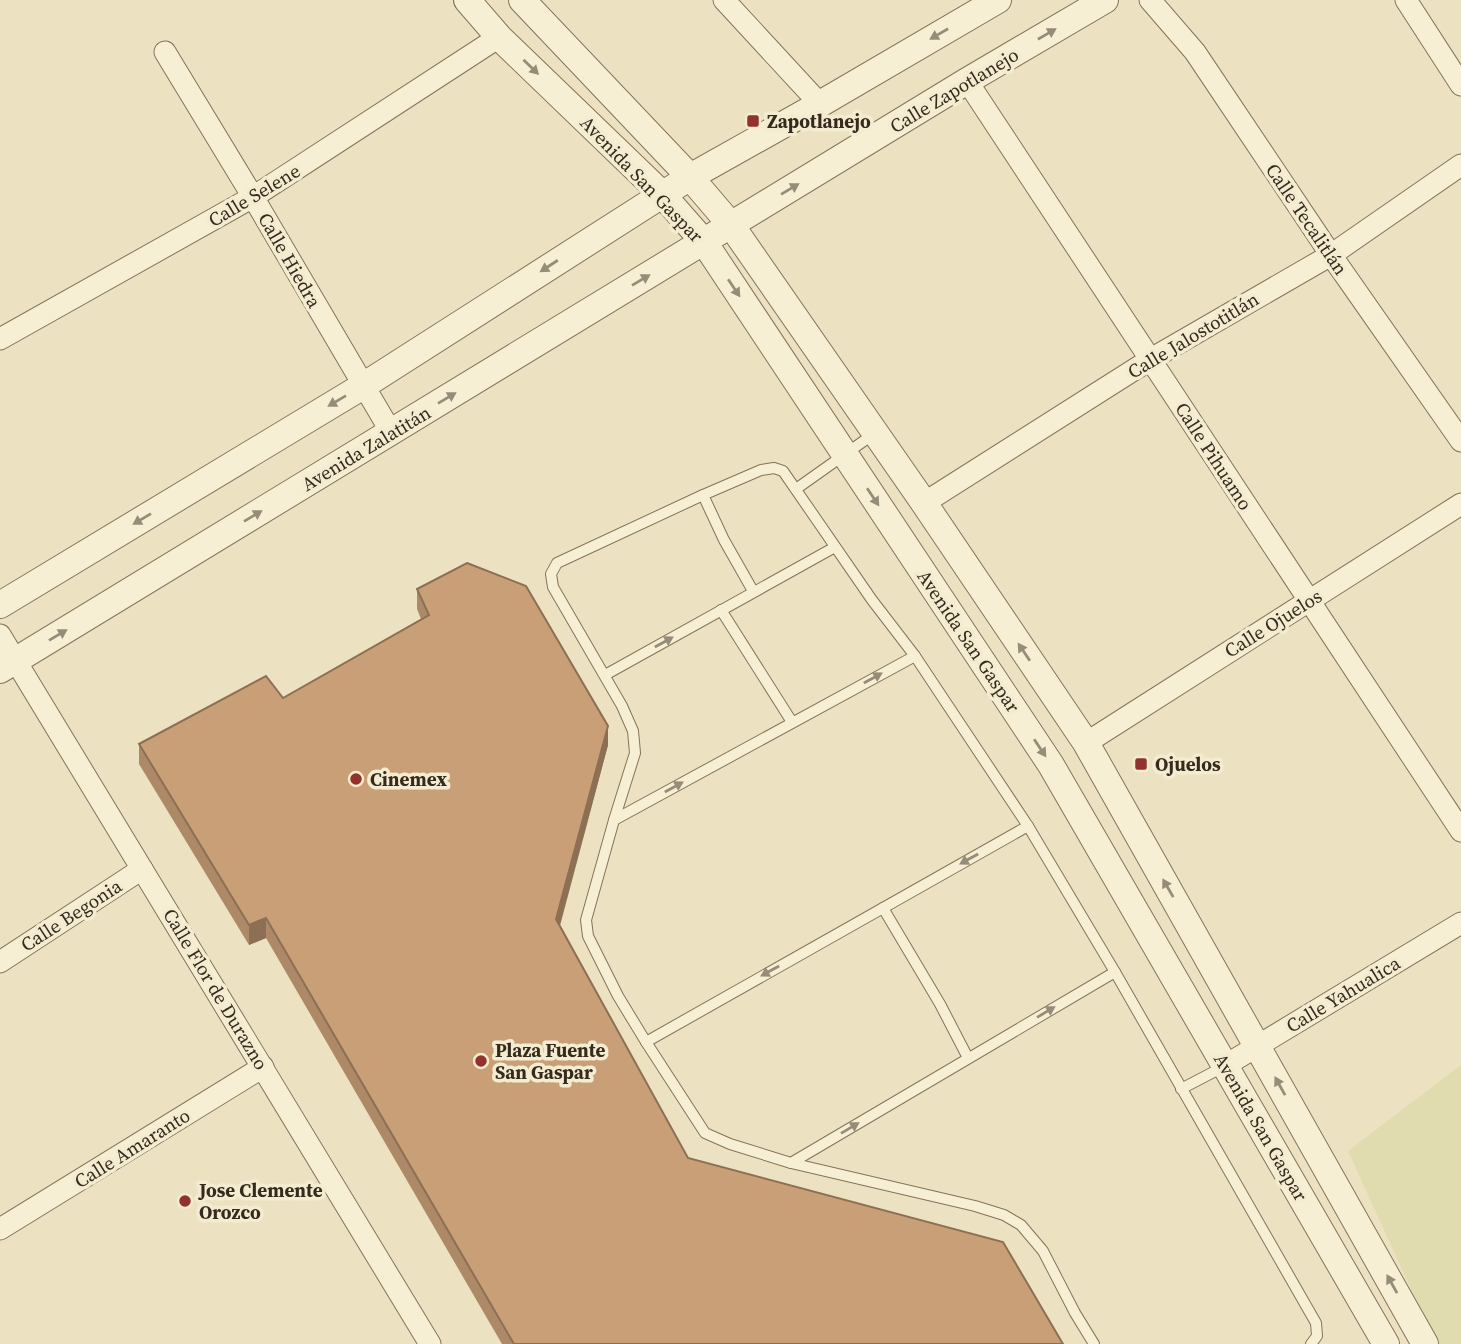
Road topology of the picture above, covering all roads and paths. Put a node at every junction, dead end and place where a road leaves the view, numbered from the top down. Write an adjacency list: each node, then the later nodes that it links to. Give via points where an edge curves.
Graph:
1 (467, 0): 8 (street, Avenida San Gaspar)
2 (522, 0): 14 (street, Avenida San Gaspar)
3 (724, 0): 12 (street)
4 (998, 0): 12 (street, one-way to 12)
5 (1105, 0): 10 (street, Calle Zapotlanejo, one-way to 5)
6 (1150, 0): 19 (street, Calle Tecalitlán, via 1195,52)
7 (1406, 0): 11 (street)
8 (499, 37): 15 (street, Avenida San Gaspar, one-way to 15); 16 (street, Calle Selene)
9 (165, 52): 16 (street, Calle Hiedra)
10 (967, 81): 17 (street, Calle Zapotlanejo, one-way to 10); 21 (street, Calle Pihuamo)
11 (1461, 85)
12 (820, 104): 14 (street)
13 (1461, 165): 19 (street, Calle Jalostotitlán)
14 (690, 177): 15 (street); 17 (street, Avenida San Gaspar)
15 (662, 194): 18 (street, Avenida San Gaspar); 22 (street, one-way to 22)
16 (253, 197): 20 (street, Calle Selene); 22 (street, Calle Hiedra)
17 (732, 225): 18 (street, Avenida Zalatitán); 24 (street, Avenida San Gaspar)
18 (704, 242): 23 (street, Avenida Zalatitán, one-way to 18); 26 (street, Avenida San Gaspar, one-way to 26)
19 (1331, 255): 21 (street, Calle Jalostotitlán); 25 (street, Calle Tecalitlán)
20 (0, 339)
21 (1151, 359): 29 (street, Calle Jalostotitlán); 33 (street, Calle Pihuamo)
22 (363, 386): 23 (street, Calle Hiedra); 34 (street, one-way to 34)
23 (391, 432): 38 (street, Avenida Zalatitán, one-way to 23)
24 (875, 433): 26 (lane); 29 (street, Avenida San Gaspar)
25 (1461, 441)
26 (845, 454): 27 (lane); 53 (street, Avenida San Gaspar, one-way to 53, via 1051,765)
27 (796, 489): 28 (lane, via 783,471 774,468); 31 (lane)
28 (703, 495): 32 (lane); 39 (lane, via 557,563 551,575 553,587)
29 (924, 503): 41 (street, Avenida San Gaspar, one-way to 29)
30 (1461, 504): 33 (street, Calle Ojuelos)
31 (835, 547): 32 (lane); 37 (lane)
32 (753, 591): 35 (lane)
33 (1309, 601): 41 (street, Calle Ojuelos); 44 (street, Calle Pihuamo)
34 (0, 605)
35 (721, 610): 39 (lane, one-way to 35); 40 (lane)
36 (0, 635): 38 (street, Calle Flor de Durazno)
37 (915, 656): 40 (lane, one-way to 37); 43 (lane)
38 (7, 666): 45 (street, Calle Flor de Durazno)
39 (605, 675): 42 (lane, via 633,731 635,753)
40 (792, 722): 42 (lane, one-way to 40)
41 (1086, 743): 51 (street, Avenida San Gaspar, one-way to 41)
42 (614, 820): 50 (lane, via 586,920 618,996)
43 (1028, 826): 46 (lane, one-way to 46); 49 (lane)
44 (1461, 831)
45 (142, 869): 48 (street, Calle Begonia); 54 (street, Calle Flor de Durazno)
46 (883, 908): 50 (lane, one-way to 50); 52 (lane)
47 (1461, 923): 51 (street, Calle Yahualica)
48 (0, 962)
49 (1115, 972): 52 (lane, one-way to 49); 55 (lane)
50 (646, 1042): 56 (lane, via 705,1133)
51 (1258, 1046): 53 (street, Calle Yahualica); 62 (street, Avenida San Gaspar, one-way to 51)
52 (968, 1058): 56 (lane, one-way to 52)
53 (1226, 1065): 55 (lane); 61 (street, Avenida San Gaspar)
54 (263, 1067): 57 (street, Calle Amaranto); 58 (street, Calle Flor de Durazno)
55 (1181, 1089): 60 (lane, via 1316,1323 1317,1336)
56 (792, 1163): 59 (lane, via 975,1206 1021,1225 1043,1251)
57 (0, 1228)
58 (428, 1343)
59 (1094, 1344)
60 (1311, 1344)
61 (1386, 1344)
62 (1425, 1344)

